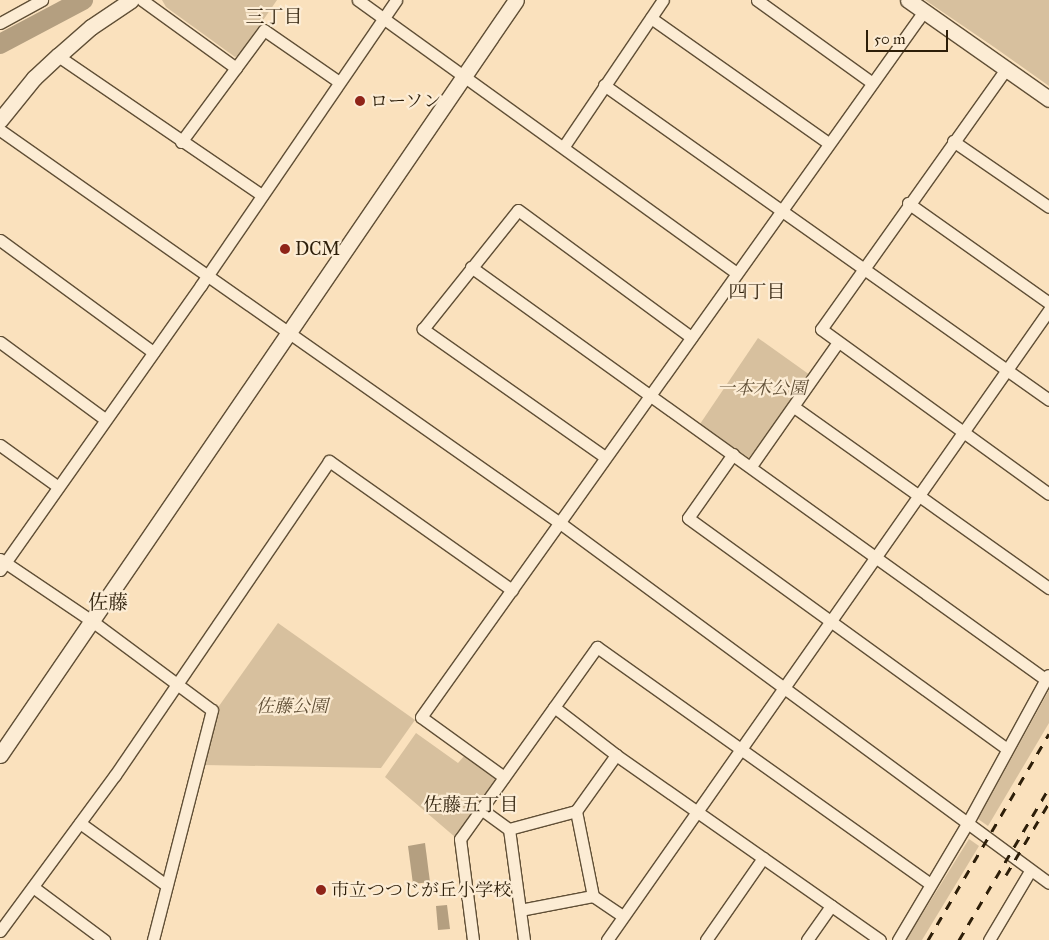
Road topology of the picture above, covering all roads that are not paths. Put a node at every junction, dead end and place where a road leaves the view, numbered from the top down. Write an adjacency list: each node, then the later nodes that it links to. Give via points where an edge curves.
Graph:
1 (42, 0): 13 (street)
2 (131, 0): 14 (street, via 91,27)
3 (142, 0): 15 (street)
4 (358, 0): 11 (street)
5 (396, 0): 11 (street)
6 (516, 0): 17 (street)
7 (663, 0): 12 (street)
8 (757, 0): 19 (street)
9 (908, 0): 10 (street)
10 (924, 11): 16 (street); 19 (street)
11 (384, 17): 17 (street); 18 (street)
12 (651, 18): 20 (street); 26 (street)
13 (0, 22)
14 (58, 56): 22 (street, via 34,78); 25 (street)
15 (236, 68): 18 (street, via 264,30); 25 (street)
16 (1006, 69): 21 (street); 24 (street)
17 (466, 76): 27 (street); 39 (street)
18 (339, 82): 28 (street)
19 (871, 82): 26 (street)
20 (604, 85): 27 (street); 31 (street)
21 (1049, 99)
22 (0, 120)
23 (0, 130): 36 (street)
24 (953, 141): 29 (street); 30 (street)
25 (181, 142): 28 (street)
26 (828, 143): 31 (street)
27 (564, 146): 35 (street)
28 (262, 195): 36 (street)
29 (908, 203): 33 (street); 37 (street)
30 (1049, 207)
31 (782, 210): 33 (street); 35 (street)
32 (0, 240): 43 (street)
33 (863, 266): 42 (street, via 821,329); 44 (street)
34 (471, 267): 40 (street, via 518,210); 45 (street); 52 (street, via 423,329)
35 (736, 273): 40 (street)
36 (207, 277): 39 (street); 43 (street)
37 (1049, 304)
38 (1049, 310): 44 (street)
39 (288, 332): 57 (street); 63 (street)
40 (691, 337): 45 (street)
41 (0, 342): 48 (street)
42 (838, 342): 47 (street); 49 (street)
43 (153, 352): 48 (street)
44 (1007, 370): 46 (street); 49 (street)
45 (649, 397): 51 (street); 52 (street)
46 (1049, 400)
47 (794, 408): 53 (street); 56 (street)
48 (105, 419): 54 (street)
49 (964, 435): 55 (street); 56 (street)
50 (0, 445): 54 (street)
51 (733, 454): 53 (street); 62 (street, via 688,518)
52 (605, 457): 57 (street)
53 (750, 466): 58 (street)
54 (57, 486): 59 (street)
55 (1049, 494)
56 (920, 497): 58 (street); 60 (street)
57 (560, 523): 61 (street); 66 (street)
58 (875, 558): 62 (street); 64 (street)
59 (2, 564): 63 (street)
60 (1049, 588)
61 (512, 590): 65 (street, via 329,461); 72 (street, via 421,717)
62 (831, 621): 66 (street); 68 (street)
63 (92, 622): 65 (street); 70 (street)
64 (1047, 676): 68 (street)
65 (176, 682): 77 (street); 83 (street, via 212,710)
66 (786, 688): 69 (street); 76 (street)
67 (554, 707): 69 (street, via 597,647); 71 (street); 72 (street)
68 (1006, 748): 76 (street)
69 (740, 750): 75 (street); 82 (street)
70 (0, 754)
71 (616, 755): 74 (street); 75 (street)
72 (504, 777): 73 (street)
73 (481, 809): 78 (street); 92 (street, via 460,839)
74 (576, 811): 78 (street); 85 (street)
75 (698, 811): 79 (street); 88 (street)
76 (968, 822): 80 (street); 82 (street)
77 (80, 823): 83 (street); 84 (street)
78 (509, 830): 87 (street)
79 (763, 858): 86 (street); 95 (street)
80 (1030, 871): 81 (street); 99 (street)
81 (1049, 882)
82 (930, 884): 98 (street)
83 (166, 885): 91 (street)
84 (33, 887): 89 (street); 90 (street)
85 (593, 896): 87 (street); 88 (street)
86 (831, 906): 96 (street); 97 (street)
87 (520, 910): 93 (street)
88 (623, 916): 94 (street)
89 (0, 932)
90 (104, 940)
91 (153, 940)
92 (473, 940)
93 (524, 940)
94 (607, 940)
95 (706, 940)
96 (807, 940)
97 (880, 940)
98 (898, 940)
99 (988, 940)

